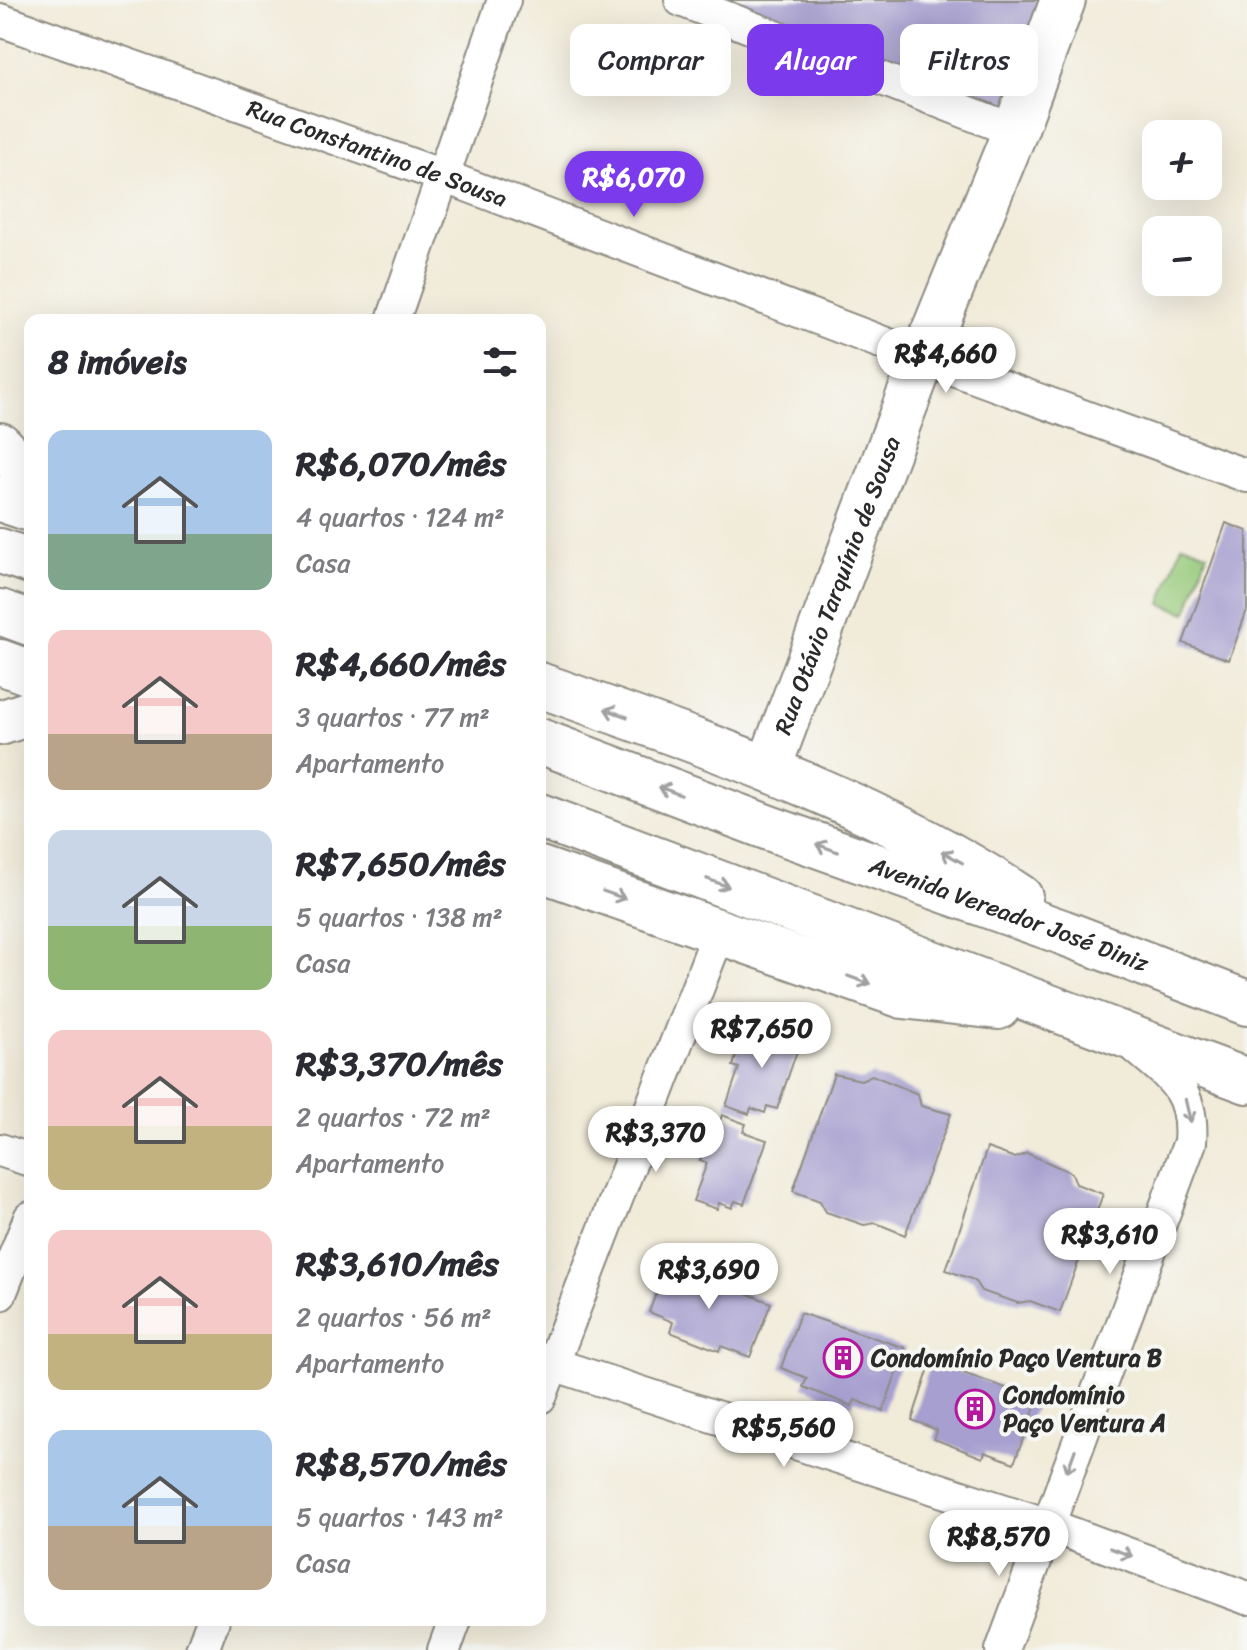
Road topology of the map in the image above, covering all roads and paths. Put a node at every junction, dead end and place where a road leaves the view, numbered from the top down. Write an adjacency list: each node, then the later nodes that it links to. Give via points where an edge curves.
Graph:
1 (504, 0): 6 (street)
2 (681, 0): 5 (street)
3 (1063, 0): 5 (main road, Rua Otávio Tarquínio de Sousa)
4 (0, 20): 6 (street, Rua Constantino de Sousa)
5 (1015, 131): 8 (main road, Rua Otávio Tarquínio de Sousa)
6 (443, 176): 7 (street); 8 (street, Rua Constantino de Sousa)
7 (395, 314)
8 (923, 358): 11 (street, Rua Constantino de Sousa); 24 (main road, Rua Otávio Tarquínio de Sousa)
9 (0, 445): 10 (main road)
10 (24, 470)
11 (1247, 476)
12 (0, 499): 13 (main road)
13 (24, 507)
14 (0, 551): 15 (main road)
15 (24, 559)
16 (0, 612): 17 (main road)
17 (24, 621)
18 (0, 662): 19 (main road)
19 (24, 671)
20 (546, 687): 24 (main road, one-way to 20)
21 (24, 715): 22 (main road)
22 (0, 723)
23 (546, 743): 28 (main road, Avenida Vereador José Diniz, one-way to 23)
24 (769, 767): 28 (main road, one-way to 24, via 1006,887)
25 (546, 818): 30 (main road, one-way to 30)
26 (546, 871): 27 (main road, one-way to 27)
27 (719, 932): 30 (main road, one-way to 30, via 903,996); 37 (street)
28 (1062, 932): 29 (main road, Avenida Vereador José Diniz)
29 (1245, 997)
30 (1076, 1017): 31 (main road)
31 (1120, 1034): 32 (main road); 38 (street, one-way to 38, via 1176,1081 1190,1113 1190,1142)
32 (1247, 1081)
33 (0, 1150): 34 (street)
34 (24, 1158)
35 (24, 1233): 36 (street)
36 (0, 1294)
37 (546, 1362): 38 (street)
38 (1048, 1525): 39 (street, one-way to 39); 44 (street)
39 (1247, 1598)
40 (211, 1626): 42 (street)
41 (453, 1626): 43 (street)
42 (202, 1650)
43 (444, 1650)
44 (1002, 1650)

